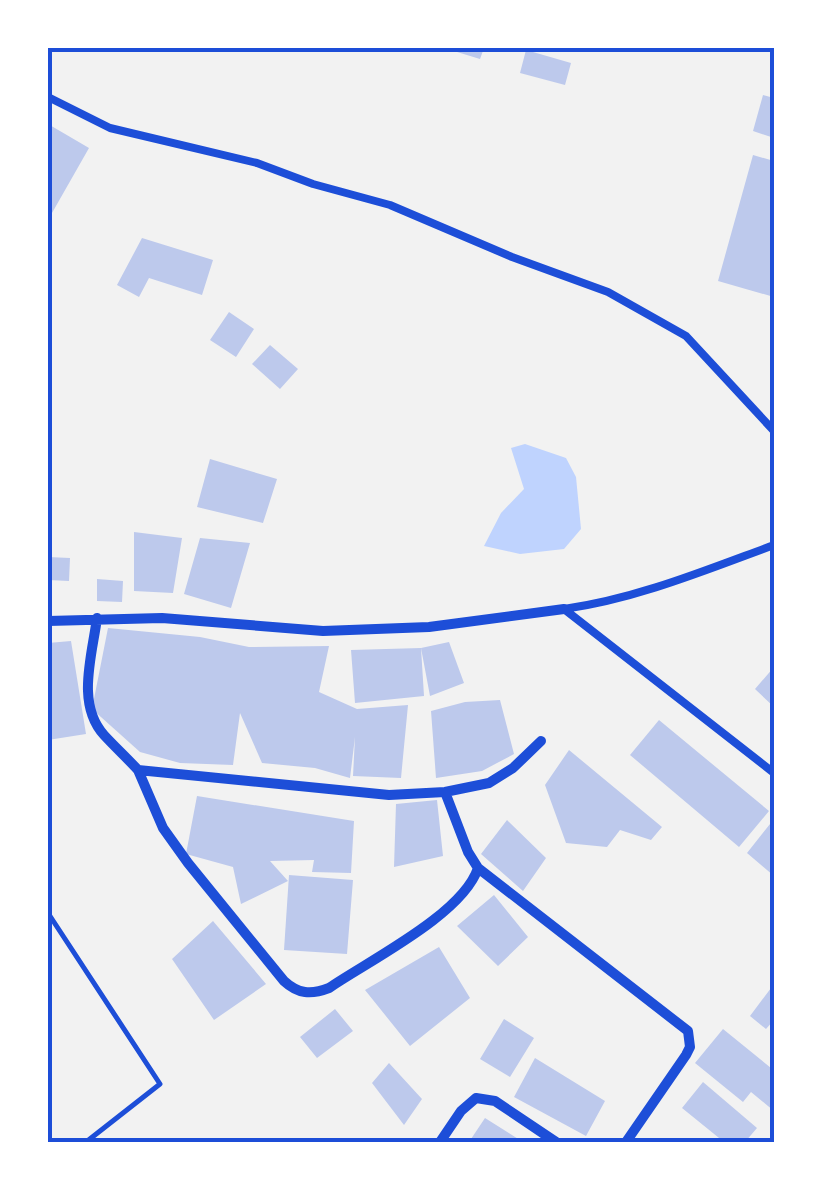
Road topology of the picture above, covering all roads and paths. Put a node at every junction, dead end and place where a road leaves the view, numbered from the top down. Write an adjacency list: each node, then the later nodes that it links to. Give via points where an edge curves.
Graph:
1 (48, 97): 2 (lane, via 110,128 257,163 390,205 608,292 686,336)
2 (774, 431)
3 (774, 546): 4 (lane, via 676,581)
4 (564, 609): 5 (street, via 430,627 323,632); 9 (lane)
5 (97, 618): 6 (street); 8 (street, via 90,710)
6 (48, 620)
7 (541, 741): 10 (street, via 489,783)
8 (138, 770): 10 (street, via 389,795); 11 (street, via 163,828 188,863 298,991 329,988 436,918 472,886)
9 (774, 773)
10 (445, 792): 11 (street)
11 (478, 868): 16 (street, via 688,1031 686,1056)
12 (48, 913): 13 (path, via 160,1084)
13 (86, 1142)
14 (440, 1142): 15 (street, via 476,1098 496,1101)
15 (556, 1142)
16 (626, 1142)

